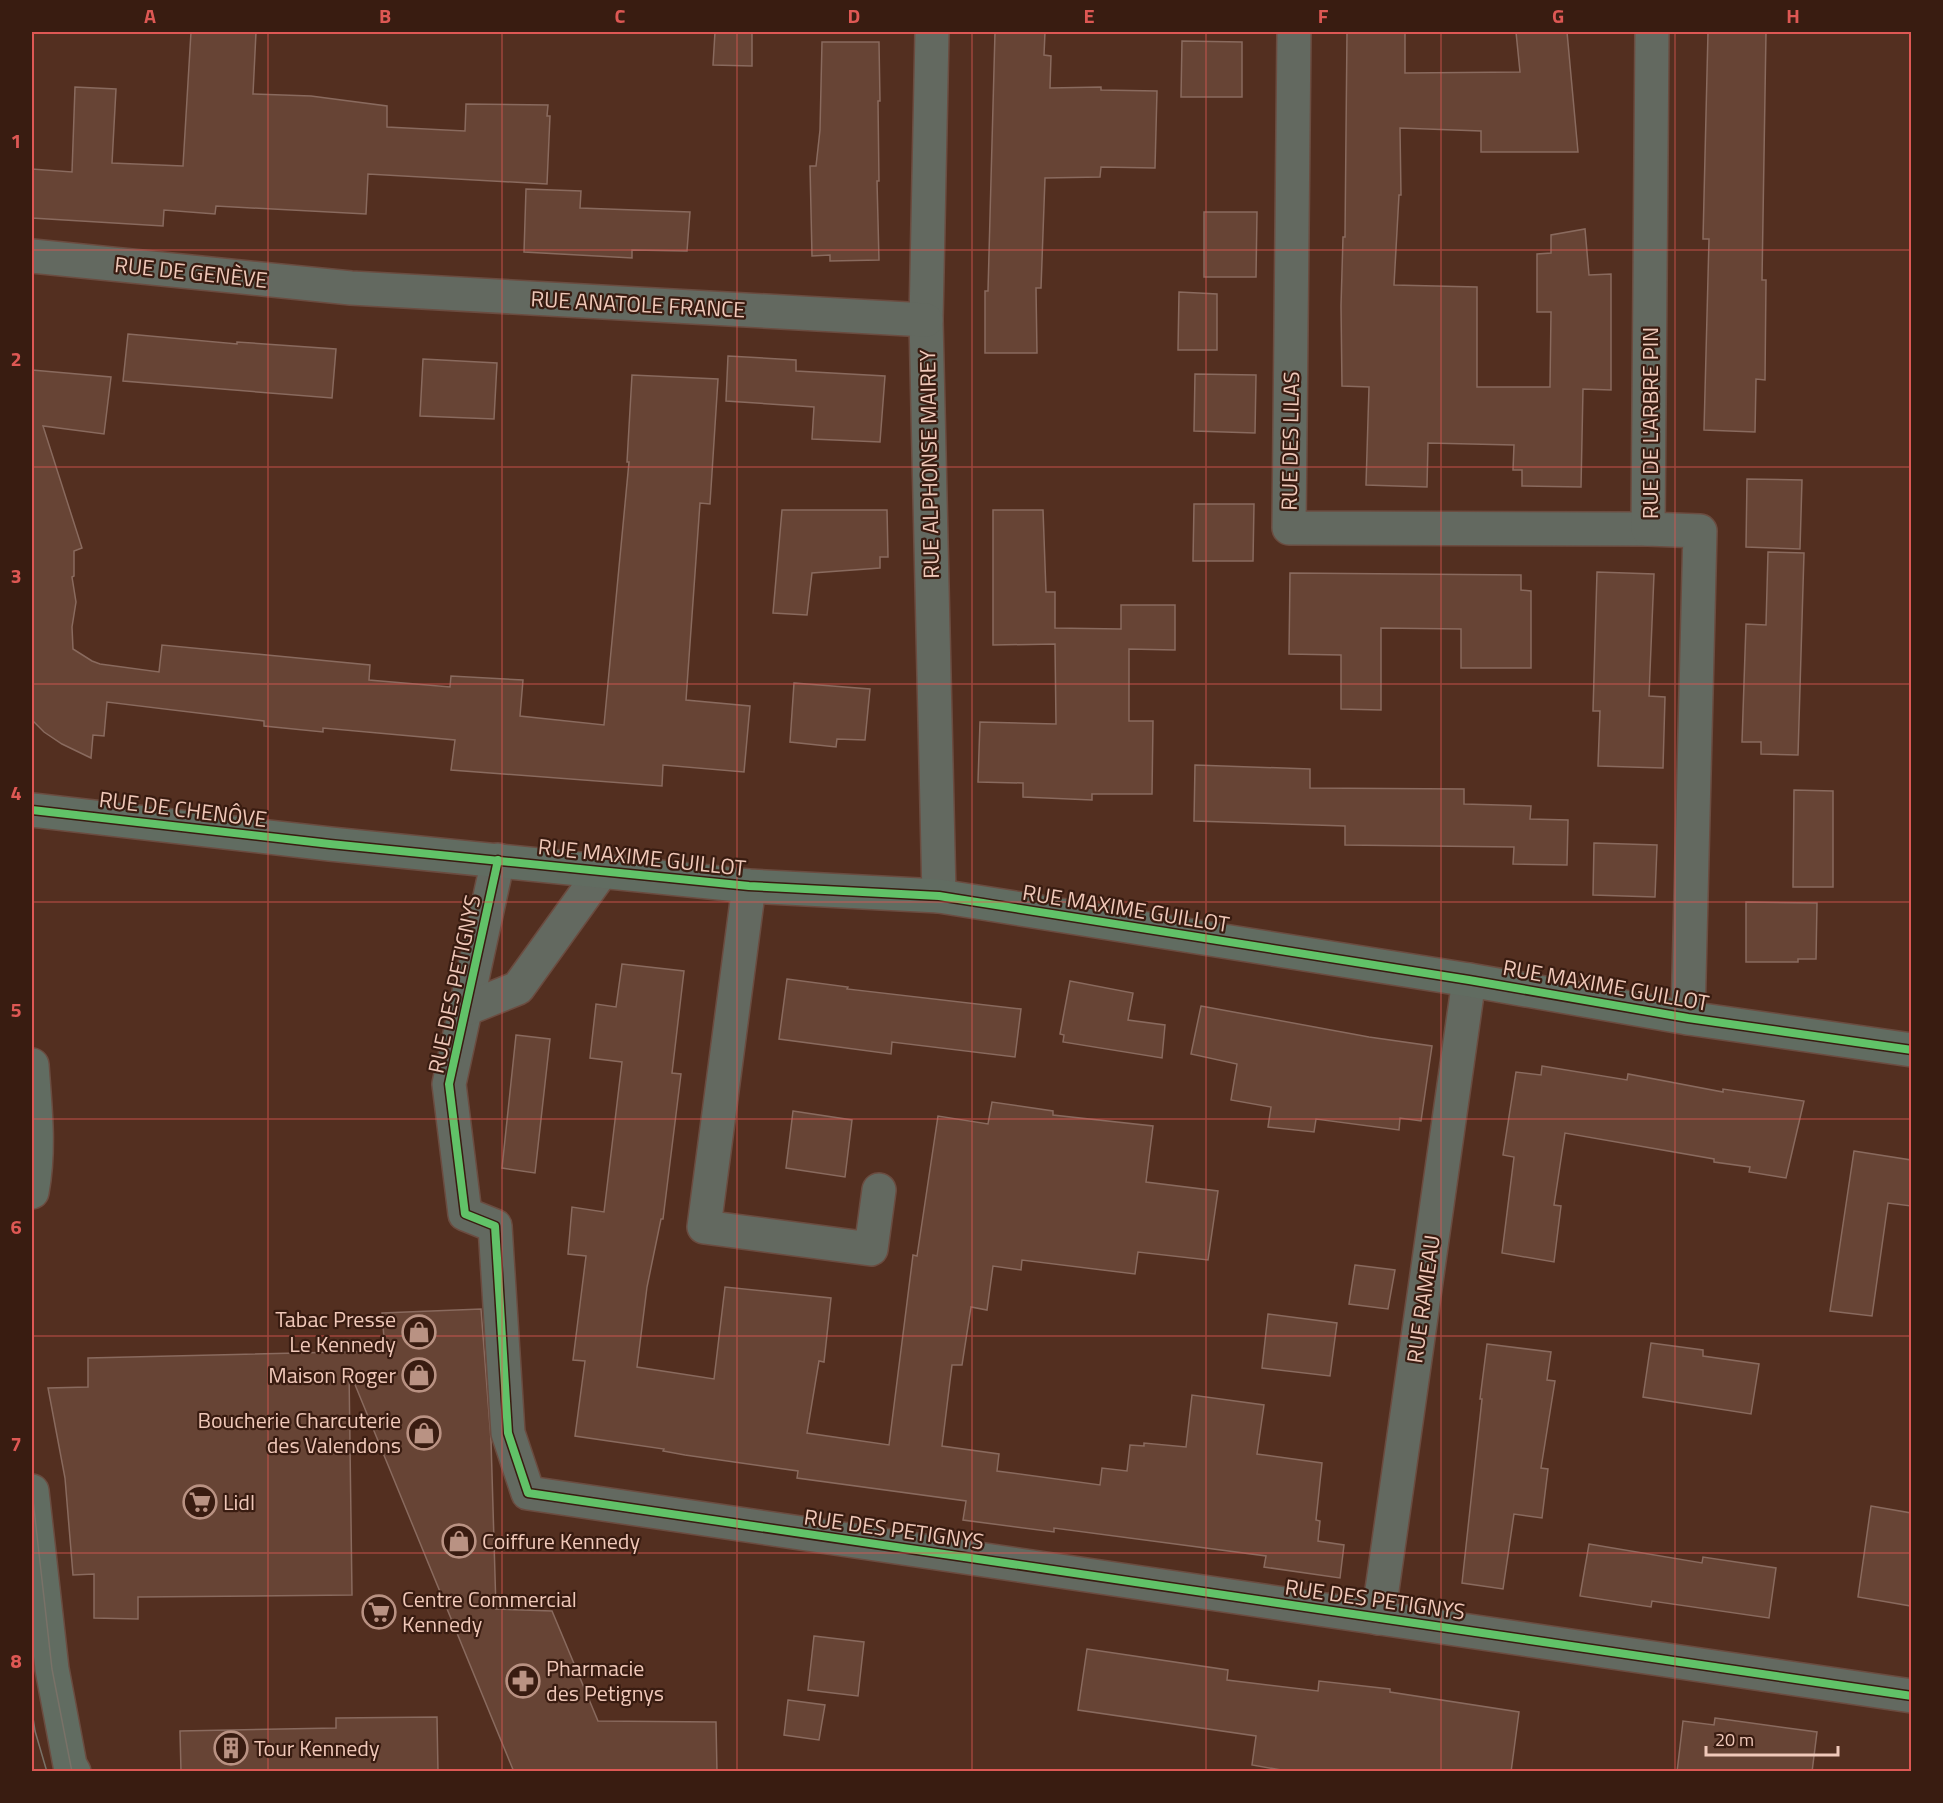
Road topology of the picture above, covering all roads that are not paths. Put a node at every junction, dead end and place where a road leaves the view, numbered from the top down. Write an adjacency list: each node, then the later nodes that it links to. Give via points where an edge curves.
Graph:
1 (932, 32): 6 (street, RUE ALPHONSE MAIREY)
2 (1294, 32): 7 (street, RUE DES LILAS, via 1289,528)
3 (1652, 32): 7 (street, RUE DE L'ARBRE PIN)
4 (32, 256): 5 (street, RUE DE GENÈVE)
5 (351, 288): 6 (street, RUE ANATOLE FRANCE)
6 (926, 320): 13 (street, RUE ALPHONSE MAIREY)
7 (1648, 529): 16 (street, RUE DE L'ARBRE PIN, via 1700,531)
8 (32, 810): 9 (street, RUE DE CHENÔVE)
9 (330, 844): 10 (street, RUE MAXIME GUILLOT)
10 (498, 860): 11 (street, RUE MAXIME GUILLOT); 15 (street, RUE DES PETIGNYS)
11 (602, 871): 12 (street, RUE MAXIME GUILLOT); 15 (street, RUE DES PETIGNYS, via 518,988)
12 (749, 886): 13 (street, RUE MAXIME GUILLOT); 19 (street, RUE MAXIME GUILLOT, via 704,1227 871,1249)
13 (939, 896): 14 (street, RUE MAXIME GUILLOT)
14 (1469, 980): 16 (street, RUE MAXIME GUILLOT); 22 (street, RUE RAMEAU)
15 (466, 1009): 22 (street, RUE DES PETIGNYS, via 450,1084 465,1214 495,1226 508,1433 528,1493)
16 (1688, 1018): 17 (street, RUE MAXIME GUILLOT)
17 (1911, 1050)
18 (32, 1065): 20 (street, via 38,1132)
19 (879, 1190)
20 (32, 1192)
21 (32, 1491): 24 (street, via 52,1669)
22 (1378, 1618): 23 (street, RUE DES PETIGNYS)
23 (1911, 1696)
24 (74, 1772)

